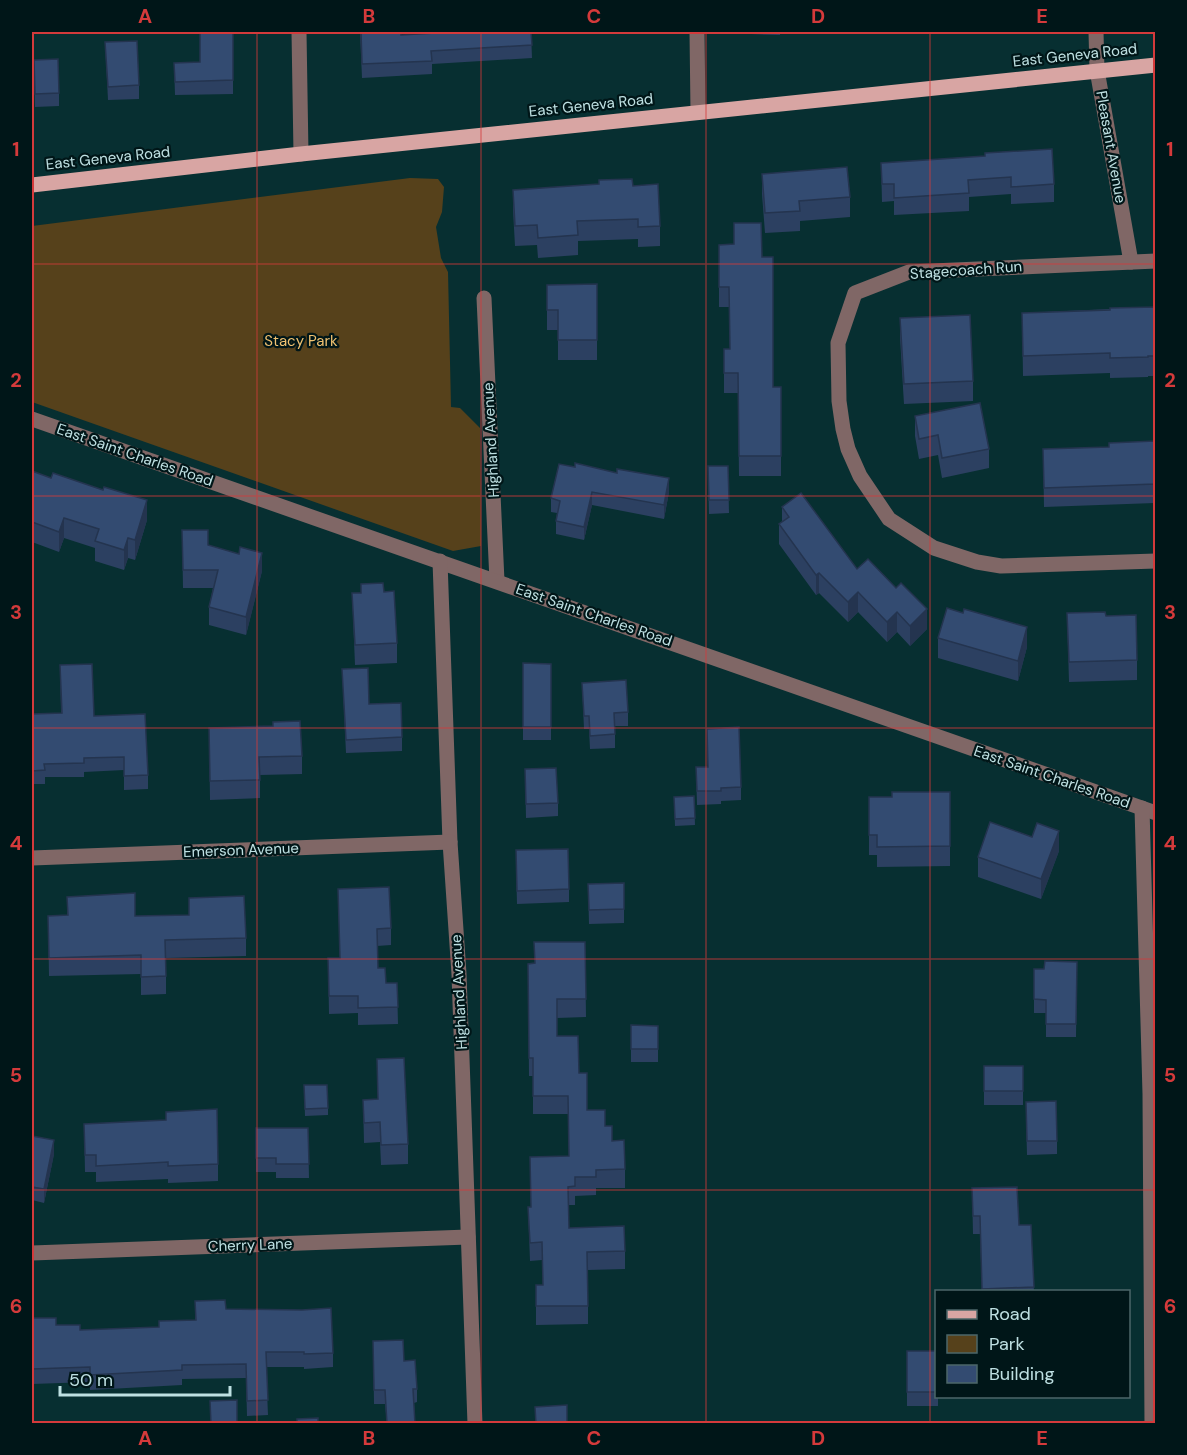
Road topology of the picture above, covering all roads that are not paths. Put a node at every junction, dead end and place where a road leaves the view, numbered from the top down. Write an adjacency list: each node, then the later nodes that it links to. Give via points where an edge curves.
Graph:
1 (299, 32): 7 (street)
2 (697, 32): 6 (street)
3 (1096, 32): 5 (street, Pleasant Avenue)
4 (1155, 65): 5 (main road, East Geneva Road)
5 (1098, 70): 6 (main road, East Geneva Road); 10 (street, Pleasant Avenue)
6 (698, 112): 7 (main road, East Geneva Road)
7 (300, 154): 8 (main road, East Geneva Road)
8 (32, 185)
9 (1155, 261): 10 (street, Stagecoach Run)
10 (1131, 262): 14 (street, Stagecoach Run, via 909,272 855,294 838,343 839,401 848,449 860,476 889,519 934,548 1001,566)
11 (484, 298): 15 (street, Highland Avenue)
12 (32, 419): 13 (street, East Saint Charles Road)
13 (440, 561): 15 (street, East Saint Charles Road); 17 (street, Highland Avenue)
14 (1155, 561)
15 (497, 581): 16 (street, East Saint Charles Road)
16 (1149, 811): 22 (street)
17 (450, 842): 18 (street, Emerson Avenue); 19 (street, Highland Avenue)
18 (32, 858)
19 (468, 1238): 20 (street, Cherry Lane); 21 (street, Highland Avenue)
20 (32, 1253)
21 (475, 1424)
22 (1152, 1424)

